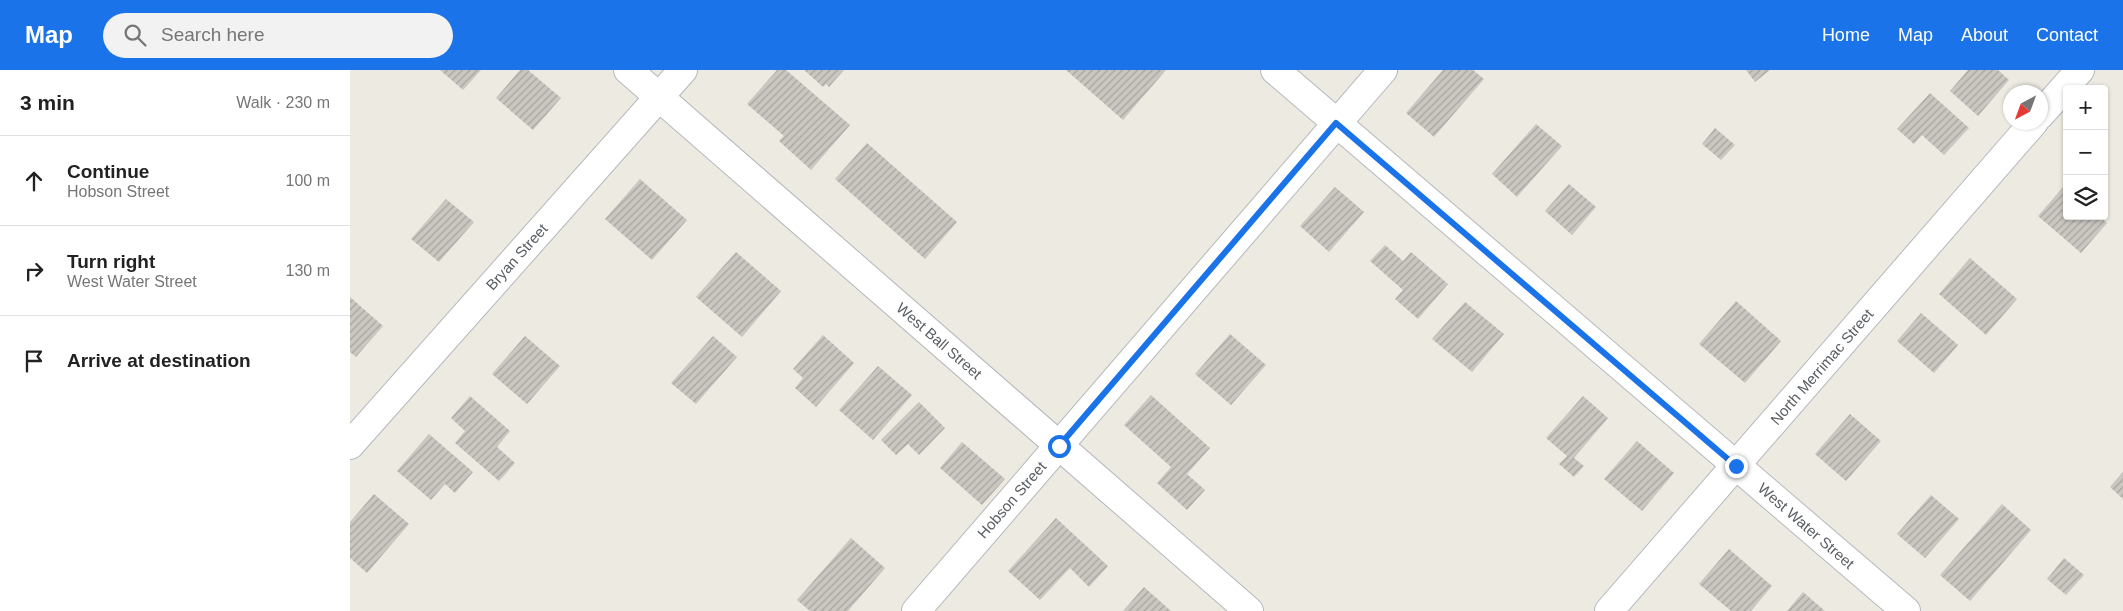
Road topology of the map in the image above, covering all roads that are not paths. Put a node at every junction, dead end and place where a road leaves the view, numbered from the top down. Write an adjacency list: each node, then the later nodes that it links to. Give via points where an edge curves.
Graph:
1 (628, 70): 6 (street, West Ball Street)
2 (683, 70): 6 (street, Bryan Street)
3 (1275, 70): 8 (street, West Water Street)
4 (1382, 70): 8 (street, Hobson Street)
5 (2080, 70): 7 (street)
6 (659, 97): 10 (street, Bryan Street); 11 (street, West Ball Street)
7 (2048, 106)
8 (1336, 123): 11 (street, Hobson Street); 12 (street, West Water Street)
9 (2027, 130): 12 (street, North Merrimac Street)
10 (350, 445)
11 (1059, 446): 13 (street, Hobson Street); 14 (street, West Ball Street)
12 (1736, 466): 15 (street, North Merrimac Street); 16 (street, West Water Street)
13 (916, 611)
14 (1249, 611)
15 (1610, 611)
16 (1906, 611)

